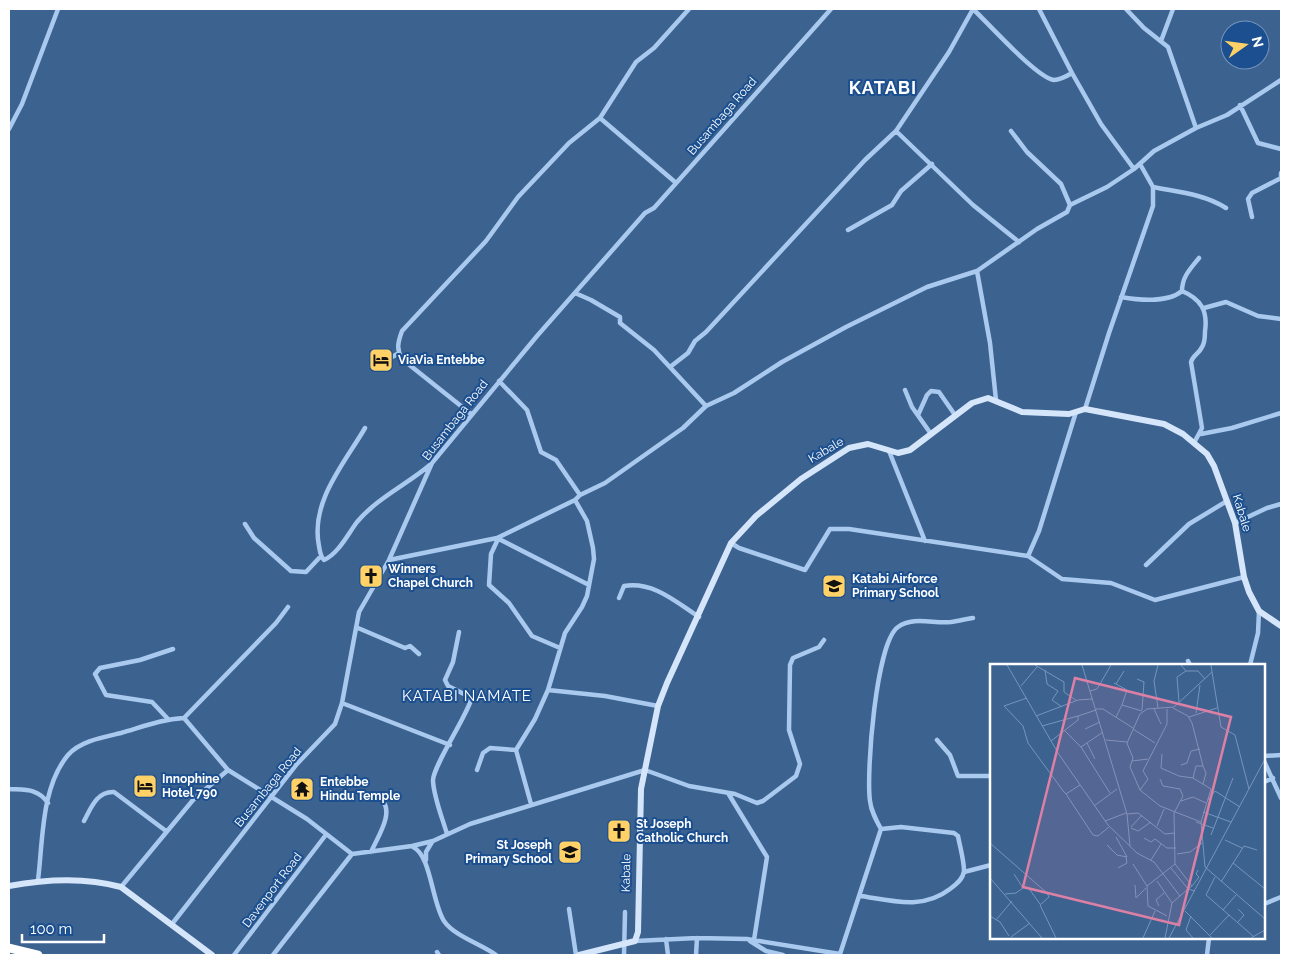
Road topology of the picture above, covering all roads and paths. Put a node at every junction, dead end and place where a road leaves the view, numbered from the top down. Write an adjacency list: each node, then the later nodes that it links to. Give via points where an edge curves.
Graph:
1 (58, 9): 14 (street, via 22,104)
2 (689, 9): 12 (street, via 654,48 636,62)
3 (831, 9): 22 (street, Busambaga Road)
4 (973, 9): 9 (street, via 1025,60 1049,78 1059,79); 15 (street, via 949,52)
5 (1039, 9): 9 (street)
6 (1126, 9): 8 (street)
7 (1173, 9): 8 (street)
8 (1161, 41): 13 (street, via 1173,57)
9 (1072, 73): 20 (street, via 1101,124)
10 (1281, 80): 11 (street)
11 (1240, 105): 13 (street, via 1218,120); 17 (street, via 1258,144)
12 (600, 118): 22 (street); 36 (street, via 569,143 518,197 486,241 412,319 397,342)
13 (1196, 128): 19 (street, via 1154,151)
14 (9, 129)
15 (896, 131): 18 (street); 38 (street, via 694,341 688,353)
16 (1011, 131): 24 (street, via 1027,152 1061,184)
17 (1281, 149)
18 (932, 164): 27 (street, via 901,191 892,205); 28 (street, via 973,205)
19 (1140, 164): 20 (street); 23 (street)
20 (1134, 169): 24 (street, via 1094,195)
21 (1281, 173): 26 (street, via 1281,178 1248,198)
22 (675, 182): 32 (street, Busambaga Road)
23 (1153, 187): 25 (street, via 1195,195); 33 (street, via 1153,206)
24 (1070, 205): 28 (street, via 1067,212)
25 (1226, 208)
26 (1252, 217)
27 (848, 230)
28 (1019, 242): 30 (street)
29 (1199, 258): 31 (street, via 1186,274)
30 (977, 271): 41 (street); 42 (street, via 927,287 846,327)
31 (1182, 291): 33 (street, via 1176,297); 34 (street, via 1194,296)
32 (575, 293): 38 (street, via 620,317 620,323); 39 (street, Busambaga Road)
33 (1121, 297): 43 (street)
34 (1204, 308): 35 (street, via 1226,302 1258,316); 51 (street, via 1203,345 1192,356 1191,362)
35 (1281, 319)
36 (399, 354): 37 (street); 46 (street)
37 (385, 361)
38 (670, 367): 42 (street)
39 (499, 381): 46 (street, Busambaga Road); 55 (street, via 527,410 541,452 556,460)
40 (905, 390): 47 (street)
41 (996, 400): 44 (street, Kabale, via 1014,410 1032,413 1069,414); 48 (street, Kabale, via 978,400)
42 (706, 406): 55 (street, via 683,428 628,467)
43 (1085, 409): 44 (street, Kabale); 52 (street, Kabale, via 1164,424)
44 (1077, 410): 65 (street)
45 (1281, 413): 51 (street)
46 (471, 414): 54 (street, Busambaga Road)
47 (918, 415): 48 (street, via 931,391 939,392); 50 (street)
48 (955, 415): 50 (street, Kabale)
49 (365, 428): 64 (street, via 322,501 317,524)
50 (931, 434): 53 (street, Kabale, via 910,450)
51 (1201, 434): 52 (street)
52 (1194, 443): 57 (street, Kabale, via 1214,466)
53 (889, 451): 62 (street); 63 (street, Kabale, via 868,444 842,451 777,498)
54 (432, 463): 64 (street, via 359,520 328,558 324,560); 66 (street, Busambaga Road)
55 (580, 495): 56 (street)
56 (575, 500): 61 (street); 69 (street, via 591,535 594,559)
57 (1227, 502): 59 (street, Kabale); 67 (street, via 1189,524)
58 (1281, 504): 59 (street)
59 (1235, 523): 68 (street, Kabale)
60 (245, 524): 64 (street, via 254,538 291,571 306,572)
61 (498, 538): 66 (street); 69 (street); 79 (street, via 491,554 488,585 509,603 532,636)
62 (925, 541): 63 (street, via 830,529 805,570 739,548); 65 (street)
63 (731, 542): 73 (street, Kabale)
64 (321, 556)
65 (1028, 556): 68 (street, via 1062,579 1111,583 1155,600)
66 (389, 560): 76 (street, Busambaga Road, via 359,612)
67 (1146, 565)
68 (1244, 578): 72 (street, Kabale)
69 (589, 585): 79 (street, via 582,607 565,633)
70 (619, 598): 73 (street, via 624,586 648,587)
71 (288, 607): 86 (street)
72 (1259, 610): 75 (street, Kabale); 82 (street, via 1258,633)
73 (699, 617): 85 (street, Kabale)
74 (973, 618): 108 (street, via 950,622 918,621 899,626 892,632 882,664 870,755 870,800)
75 (1281, 626)
76 (358, 628): 81 (street, via 399,646 410,646); 84 (street, Busambaga Road)
77 (459, 632): 89 (street, via 453,662 444,680 471,700)
78 (824, 640): 101 (street, via 819,647 793,658 790,665 788,715 789,730 800,764 796,776 763,801)
79 (560, 648): 83 (street)
80 (173, 649): 87 (street, via 100,668 95,674 106,695 152,702)
81 (419, 654)
82 (1250, 664)
83 (548, 690): 85 (street); 90 (street)
84 (342, 704): 89 (street); 102 (street, Busambaga Road, via 335,724 296,764)
85 (658, 706): 96 (street, Kabale)
86 (184, 718): 87 (street); 94 (street)
87 (168, 719): 105 (street, via 95,740 68,754 55,778)
88 (936, 740): 97 (street, via 950,755 958,776)
89 (450, 745): 110 (street, via 434,771 433,780)
90 (516, 750): 95 (street, via 490,748 483,753); 106 (street)
91 (1281, 755): 92 (street)
92 (1265, 756)
93 (1265, 763): 98 (street)
94 (228, 770): 102 (street); 109 (street, via 193,800)
95 (477, 770)
96 (645, 770): 101 (street, via 689,786); 106 (street); 133 (street, Kabale, via 640,798 638,932)
97 (990, 776)
98 (1273, 778): 99 (street); 103 (street)
99 (1265, 782)
100 (9, 789): 105 (street, via 42,794)
101 (728, 793): 132 (street, via 767,858)
102 (272, 796): 111 (street, via 307,819); 127 (street, Busambaga Road)
103 (1281, 798)
104 (381, 799): 114 (street, via 387,804 388,812)
105 (48, 803): 119 (street)
106 (531, 804): 110 (street)
107 (84, 821): 109 (street, via 98,797 114,792)
108 (881, 829): 118 (street, via 901,827 954,833 958,836); 122 (street)
109 (166, 832): 121 (street)
110 (446, 834): 112 (street)
111 (325, 836): 115 (street); 138 (street, Davenport Road)
112 (433, 841): 113 (street); 116 (street, via 426,852)
113 (412, 846): 114 (street); 116 (street, via 421,852)
114 (371, 852): 115 (street)
115 (352, 854): 139 (street)
116 (426, 865): 140 (street, via 438,911 445,922 453,932)
117 (990, 865): 118 (street)
118 (964, 872): 122 (street, via 959,883 939,898 926,902)
119 (38, 880): 120 (street); 121 (street, via 92,881)
120 (9, 886)
121 (121, 887): 127 (street)
122 (860, 896): 132 (street, via 840,954)
123 (1281, 897): 124 (street)
124 (1265, 904)
125 (569, 909): 141 (street)
126 (625, 912): 134 (street)
127 (172, 924): 137 (street)
128 (697, 938): 129 (street); 130 (street); 144 (street)
129 (666, 939): 133 (street); 143 (street)
130 (747, 939): 132 (street); 145 (street, via 766,951)
131 (1210, 939): 146 (street)
132 (754, 940)
133 (635, 941): 134 (street)
134 (626, 945): 141 (street); 142 (street)
135 (9, 948): 136 (highway)
136 (38, 955)
137 (212, 955)
138 (234, 955)
139 (273, 955)
140 (496, 955)
141 (577, 955)
142 (624, 955)
143 (668, 955)
144 (696, 955)
145 (783, 955)
146 (1207, 955)

